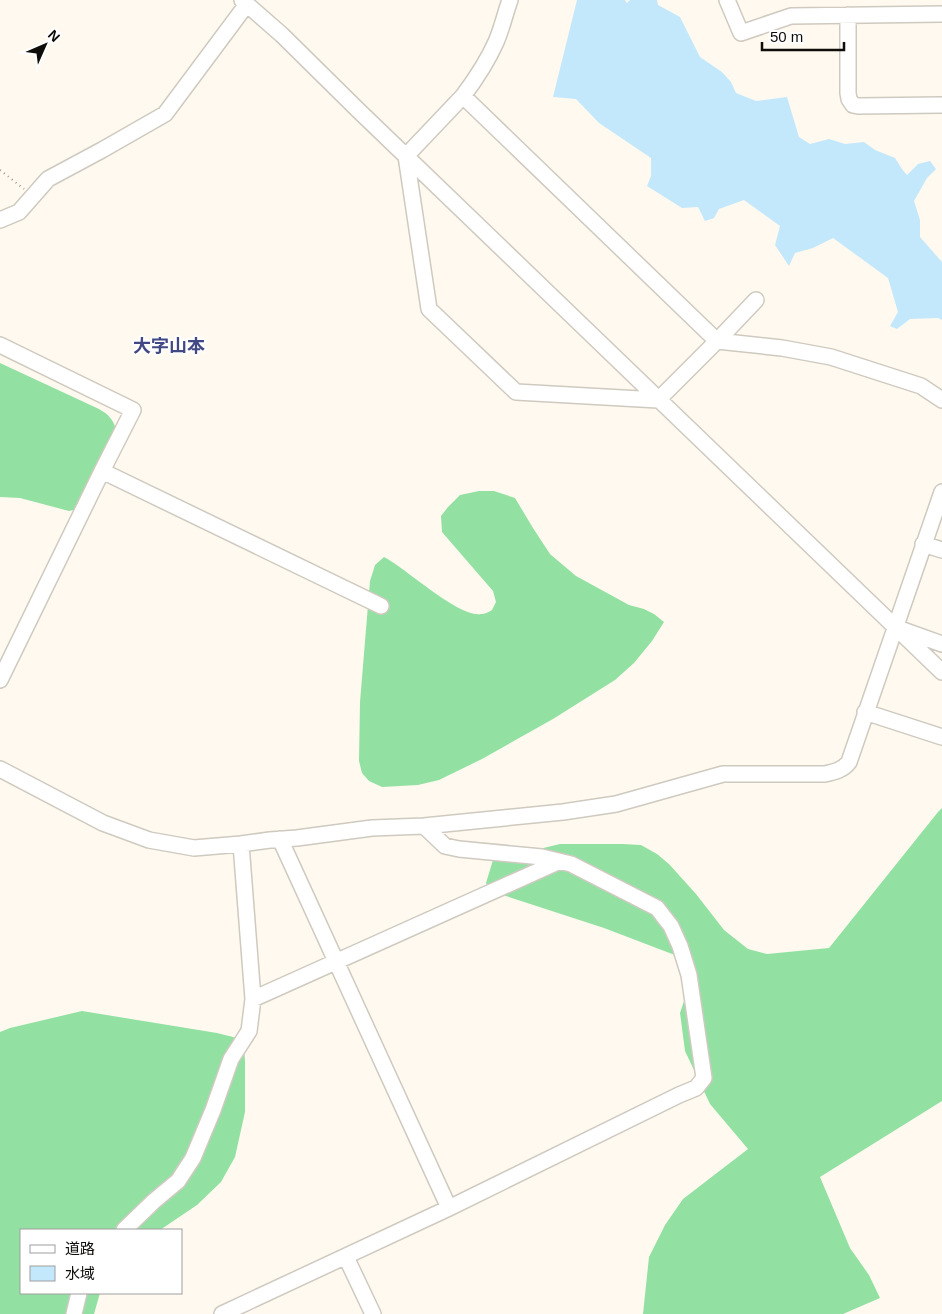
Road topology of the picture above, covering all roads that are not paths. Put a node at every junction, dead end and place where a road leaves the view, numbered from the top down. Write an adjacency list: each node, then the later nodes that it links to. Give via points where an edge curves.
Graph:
1 (510, 0): 6 (street, via 495,43)
2 (727, 0): 5 (street, via 740,33 791,16)
3 (245, 2): 8 (street); 9 (street, via 165,114 48,179 19,212)
4 (942, 14): 5 (street)
5 (848, 15): 7 (street, via 848,99 853,105)
6 (463, 96): 8 (street); 11 (street)
7 (942, 105)
8 (406, 156): 13 (street); 13 (street, via 429,309 516,392)
9 (0, 220)
10 (756, 300): 11 (street)
11 (717, 341): 13 (street); 14 (street, via 830,357 921,386)
12 (0, 345): 15 (street, via 134,410)
13 (658, 400): 20 (street)
14 (942, 400)
15 (102, 471): 19 (street); 23 (street)
16 (942, 492): 17 (street)
17 (924, 544): 18 (street); 20 (street)
18 (942, 550)
19 (381, 606)
20 (895, 626): 21 (street); 22 (street); 24 (street)
21 (942, 644)
22 (942, 672)
23 (0, 680)
24 (865, 712): 25 (street); 27 (street, via 849,762 845,767 825,774 723,774 616,804)
25 (942, 737)
26 (0, 769): 29 (street, via 103,823 149,840 194,848)
27 (424, 826): 28 (street, via 372,828); 30 (street, via 445,846 542,857)
28 (280, 839): 29 (street); 31 (street)
29 (241, 844): 32 (street)
30 (558, 862): 31 (street); 33 (street, via 571,864 657,908 671,926 689,975 704,1078 696,1088)
31 (337, 962): 32 (street); 33 (street)
32 (253, 999): 34 (street, via 248,1031 231,1058 194,1158 178,1181)
33 (449, 1208): 35 (street)
34 (125, 1229)
35 (346, 1257): 38 (street); 39 (street)
36 (79, 1294): 37 (street)
37 (74, 1314)
38 (222, 1314)
39 (373, 1314)

